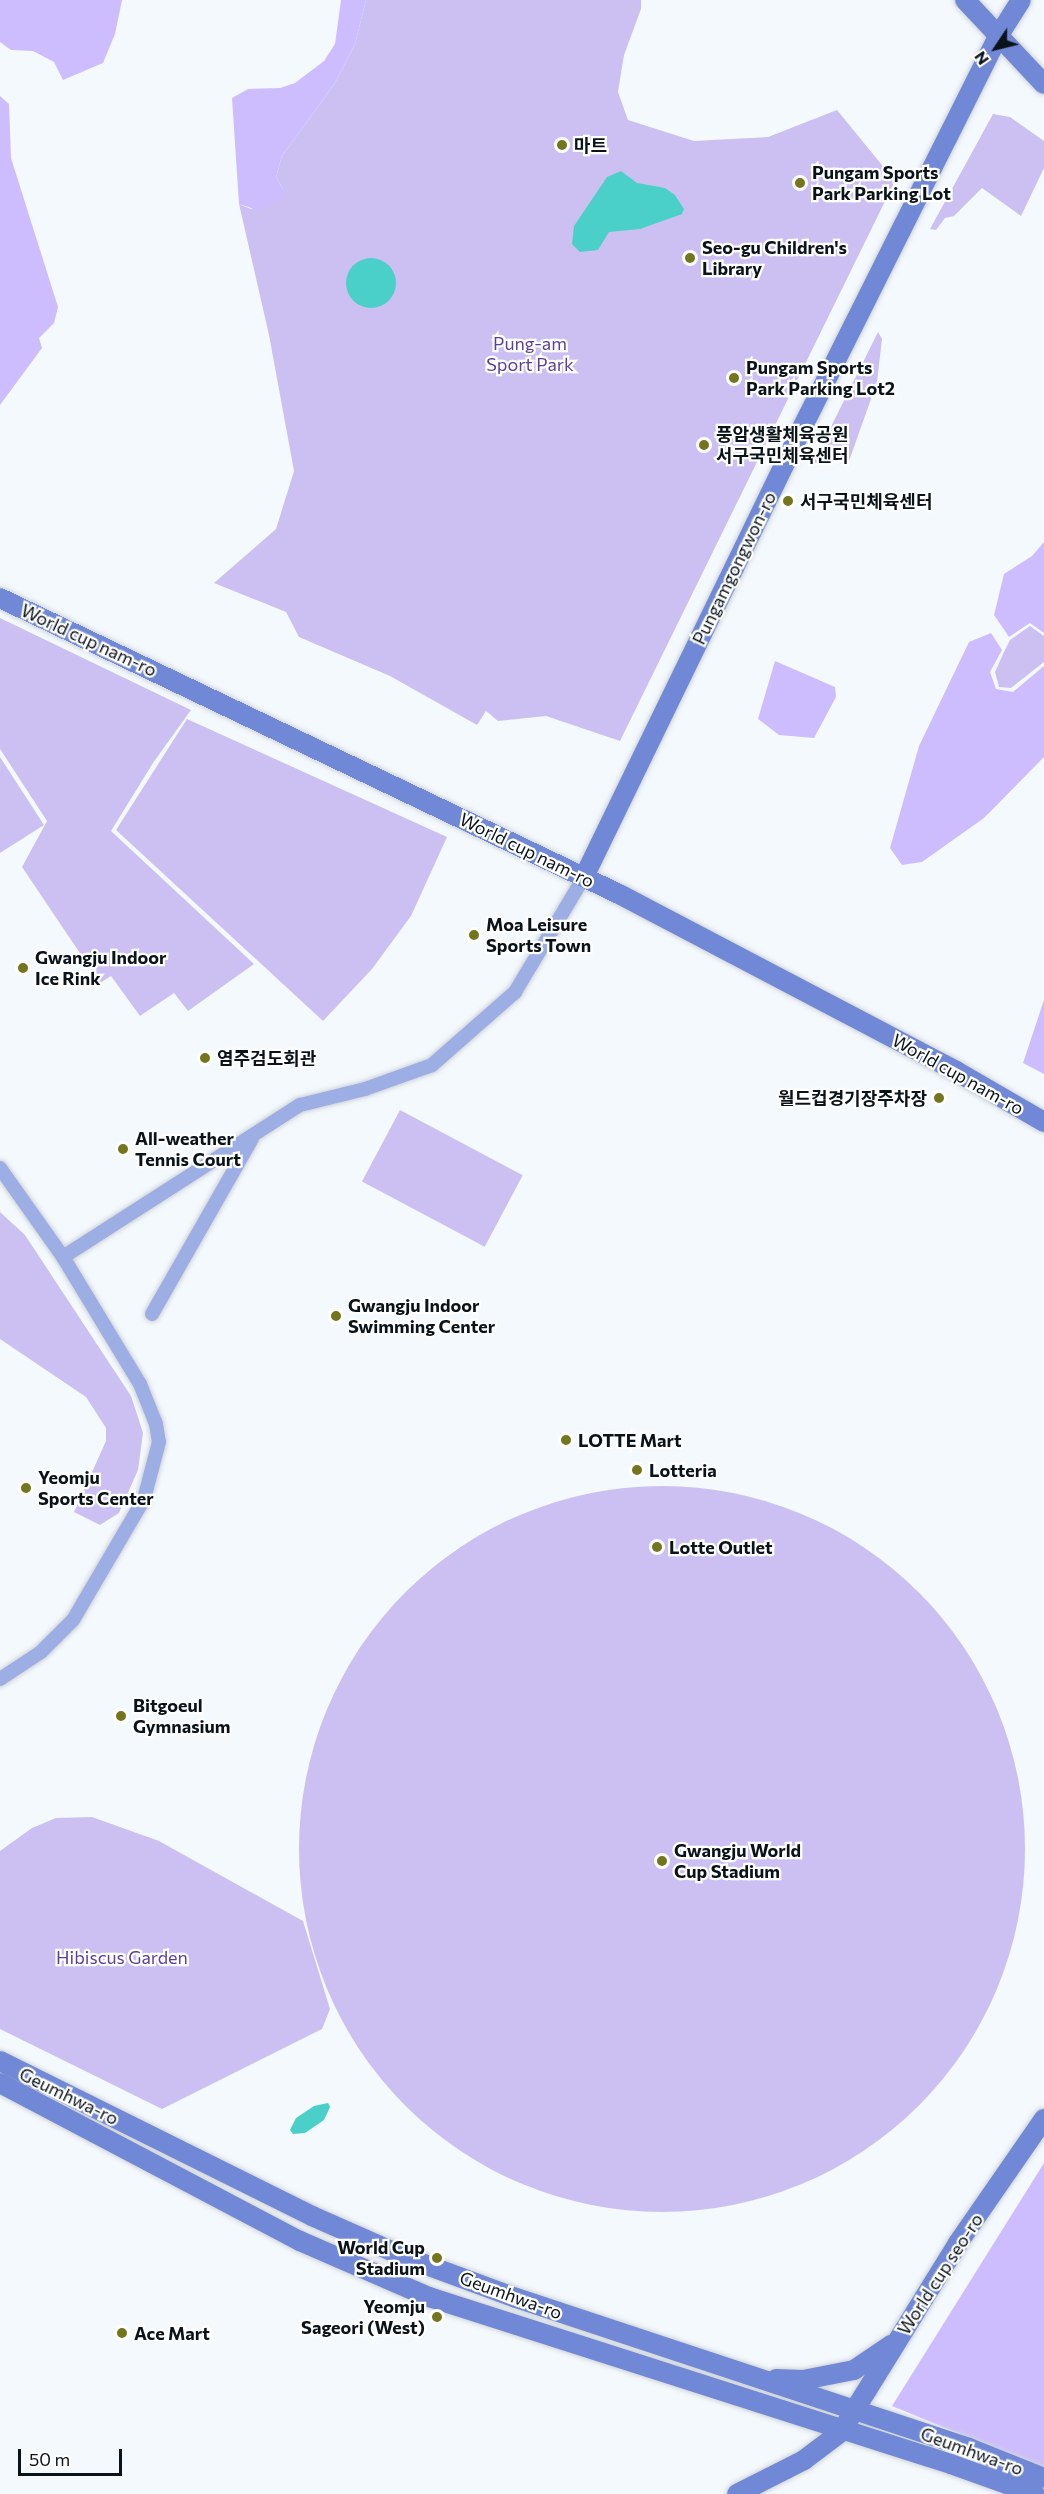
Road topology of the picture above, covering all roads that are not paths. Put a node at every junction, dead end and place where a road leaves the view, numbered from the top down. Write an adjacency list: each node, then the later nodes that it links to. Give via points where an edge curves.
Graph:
1 (964, 0): 3 (street)
2 (1021, 0): 3 (street, Pungamgongwon-ro)
3 (999, 35): 4 (street); 6 (street, Pungamgongwon-ro, via 796,438)
4 (1044, 84)
5 (0, 598): 6 (street, World cup nam-ro)
6 (584, 877): 7 (street, World cup nam-ro, via 956,1071); 8 (street, via 514,992 432,1065 384,1083 300,1105)
7 (1044, 1122)
8 (253, 1137): 10 (street); 11 (street)
9 (1, 1167): 10 (street)
10 (63, 1257): 12 (street, via 146,1395 156,1424 156,1463 144,1499 64,1632)
11 (152, 1314)
12 (0, 1679)
13 (0, 2061): 17 (street, Geumhwa-ro, via 312,2216 405,2257)
14 (0, 2083): 19 (street, Geumhwa-ro, via 300,2241 429,2297)
15 (1044, 2119): 16 (street, World cup seo-ro)
16 (896, 2342): 17 (street, via 854,2370 803,2380); 18 (street, World cup seo-ro)
17 (750, 2378): 18 (street, Geumhwa-ro)
18 (853, 2411): 19 (street, World cup seo-ro); 20 (street, Geumhwa-ro)
19 (841, 2432): 21 (street, via 804,2460); 22 (street, Geumhwa-ro, via 951,2464)
20 (1044, 2478)
21 (737, 2494)
22 (1035, 2494)

